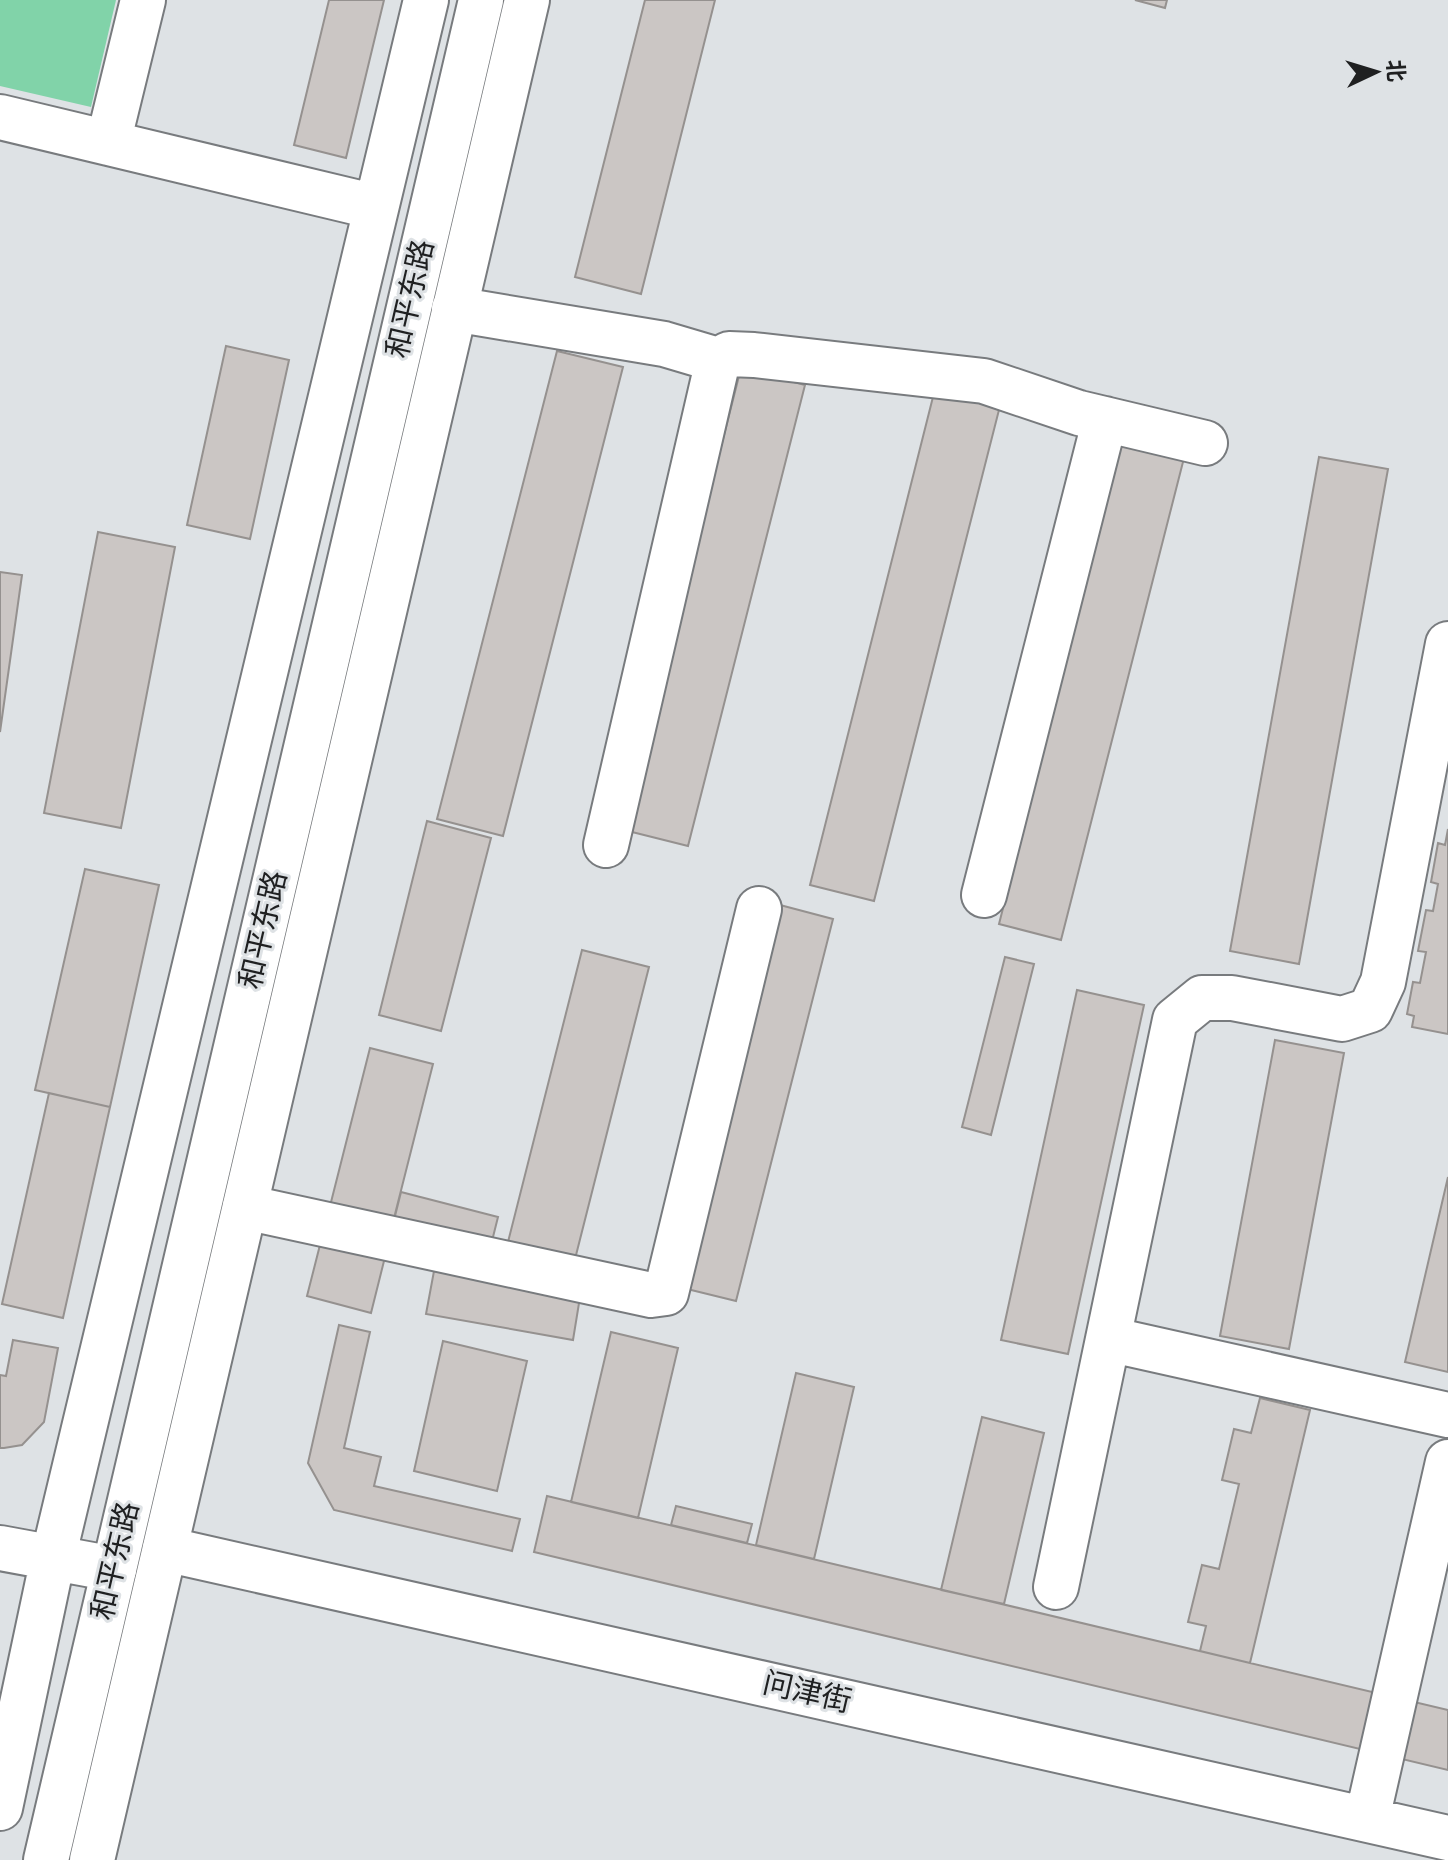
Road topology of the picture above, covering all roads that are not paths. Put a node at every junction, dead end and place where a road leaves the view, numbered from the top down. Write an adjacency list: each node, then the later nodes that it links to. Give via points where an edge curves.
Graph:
1 (143, 0): 6 (main road)
2 (426, 0): 7 (main road)
3 (481, 0): 23 (main road, 和平东路)
4 (527, 0): 8 (main road, 和平东路)
5 (0, 117): 6 (main road)
6 (108, 143): 7 (main road)
7 (376, 207): 22 (main road)
8 (454, 309): 9 (main road, via 664,344); 16 (main road, 和平东路)
9 (718, 360): 10 (main road, via 729,354 754,355 984,381); 13 (main road)
10 (1105, 419): 11 (main road); 14 (main road)
11 (1205, 443)
12 (1448, 644): 17 (main road, via 1383,982 1370,1010 1342,1019 1232,998 1202,998 1175,1020)
13 (606, 845)
14 (984, 895)
15 (759, 909): 16 (main road, via 666,1293 651,1295)
16 (245, 1207): 21 (main road, 和平东路)
17 (1108, 1339): 18 (main road); 24 (main road)
18 (1448, 1415)
19 (1448, 1462): 26 (main road)
20 (0, 1548): 22 (main road)
21 (165, 1549): 26 (main road, 问津街); 29 (main road, 和平东路)
22 (53, 1558): 23 (main road); 25 (main road)
23 (114, 1569): 28 (main road, 和平东路)
24 (1056, 1587)
25 (0, 1808)
26 (1367, 1819): 27 (main road, 问津街)
27 (1448, 1838)
28 (46, 1860)
29 (92, 1860)

